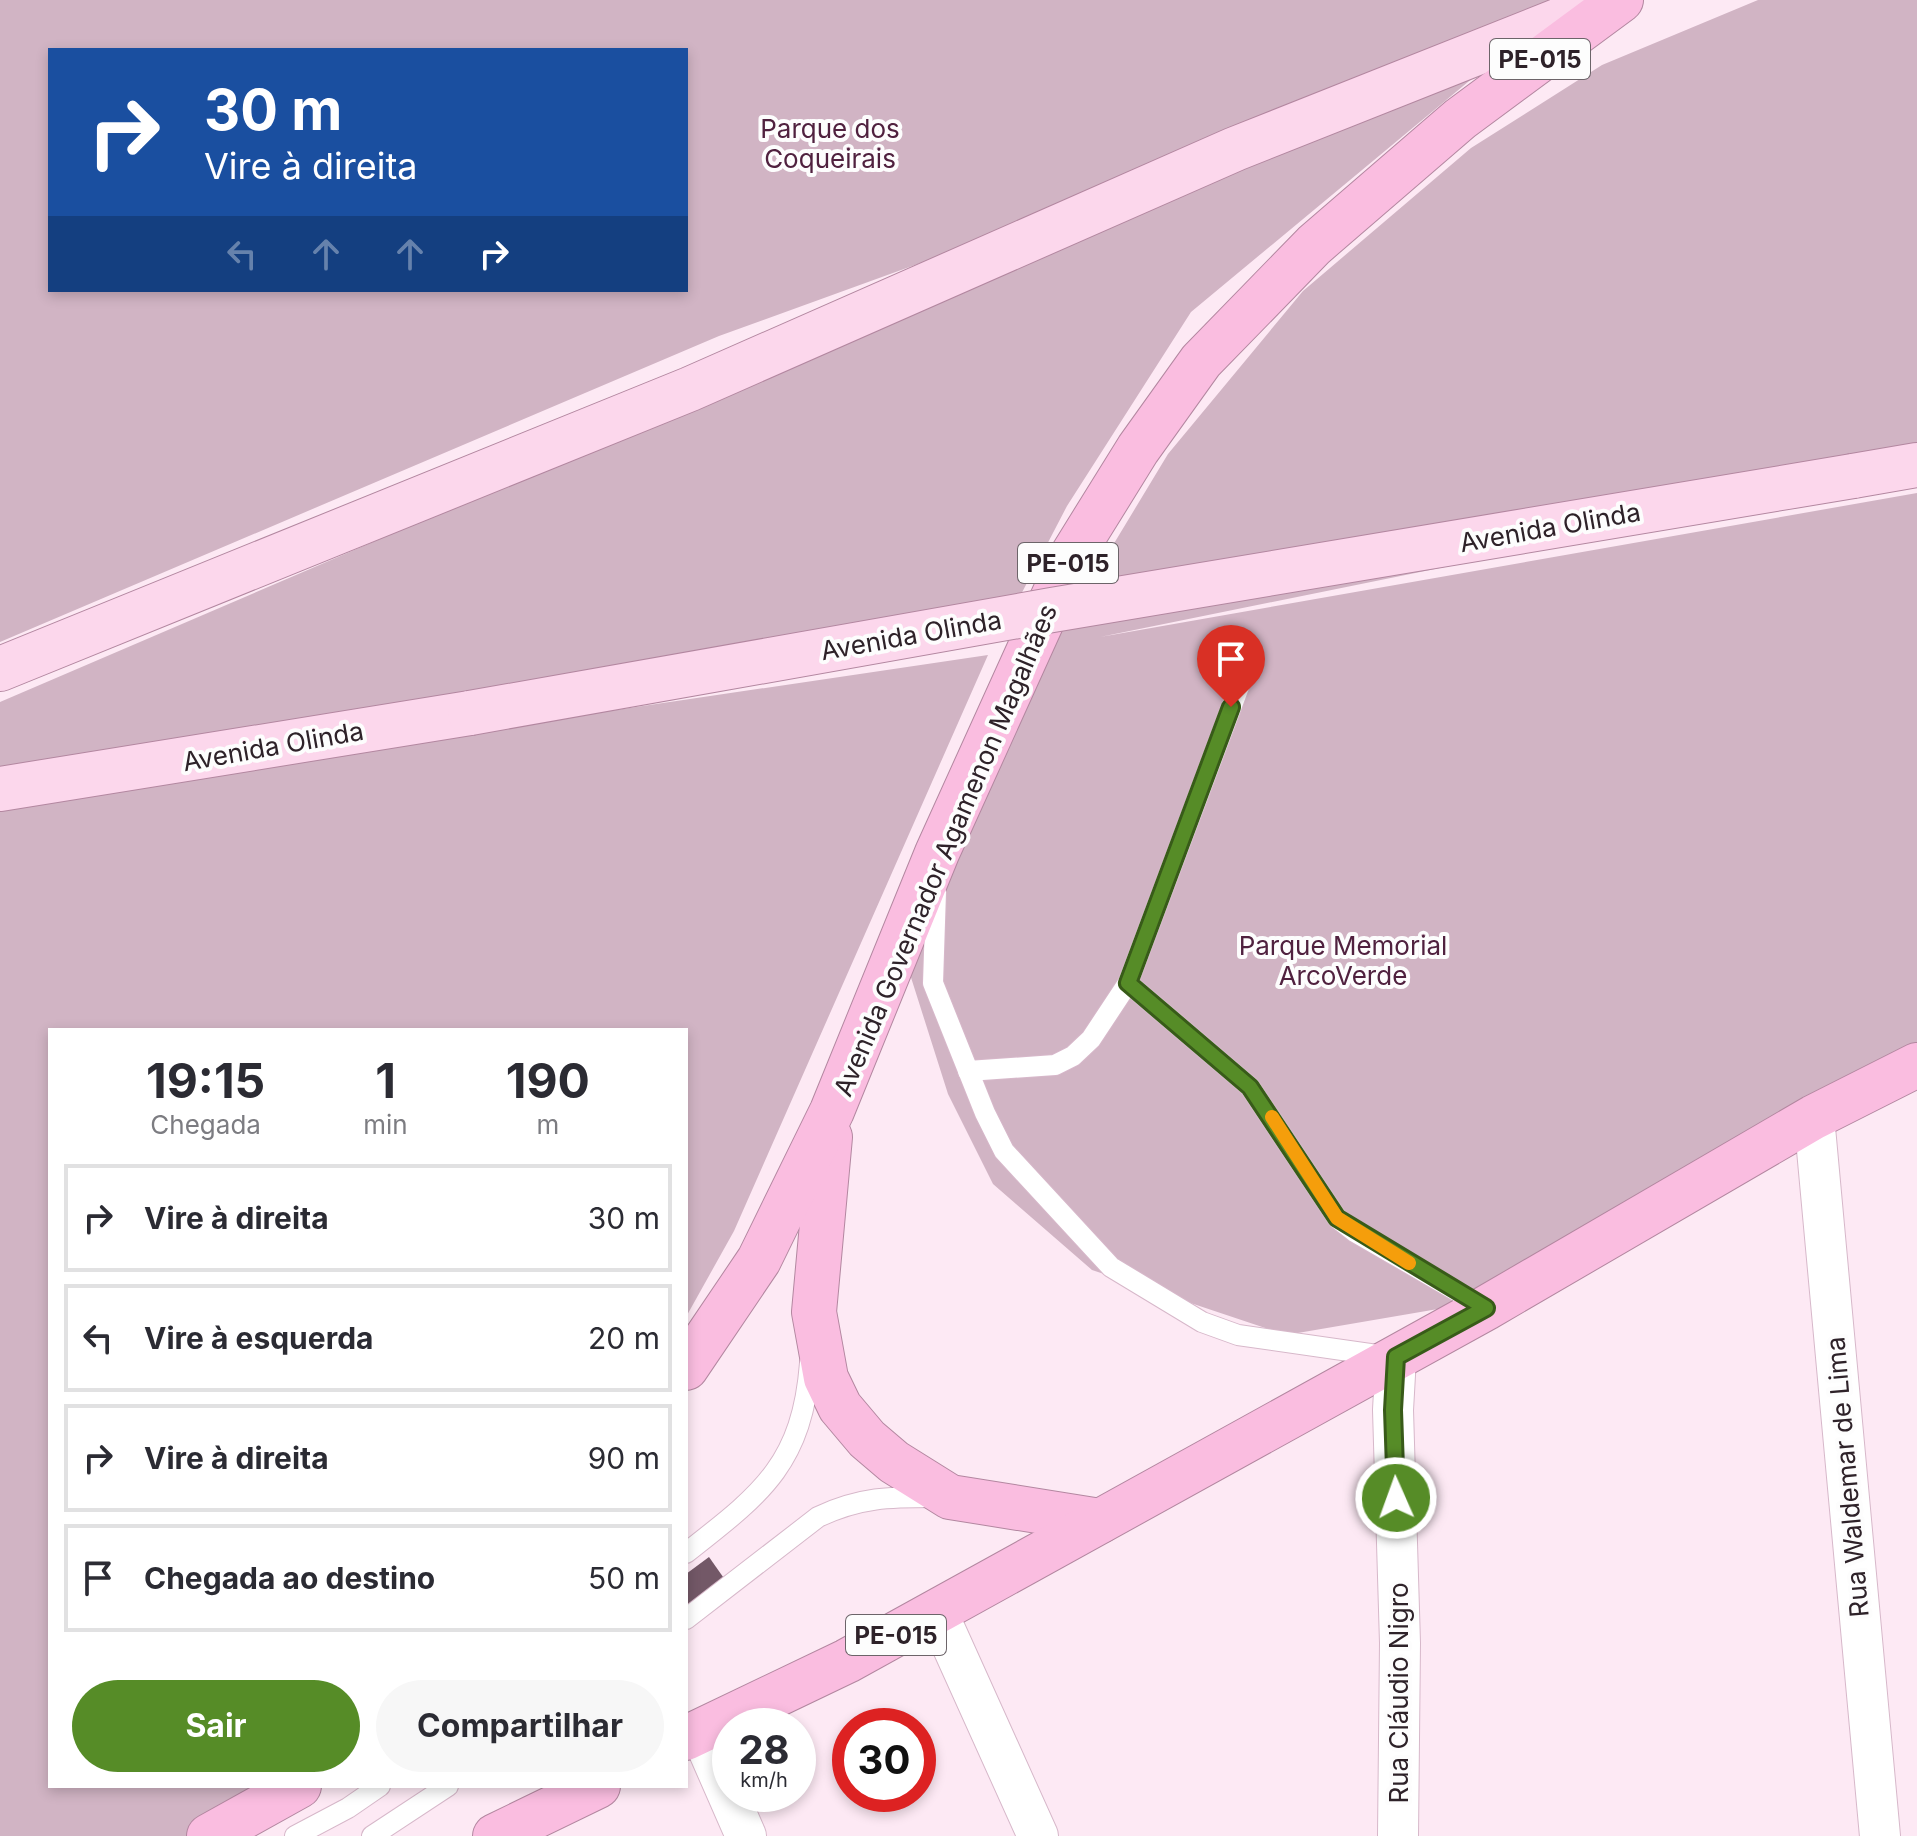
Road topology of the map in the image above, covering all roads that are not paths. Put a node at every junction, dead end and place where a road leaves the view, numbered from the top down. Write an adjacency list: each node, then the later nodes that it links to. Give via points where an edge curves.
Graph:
1 (1610, 0): 5 (main road, via 1235,149 690,389)
2 (1621, 0): 7 (highway, Avenida Governador Agamenon Magalhães / PE-015, via 1460,119 1314,245 1201,361 1071,557)
3 (1917, 465): 6 (main road, Avenida Olinda, bridge)
4 (1252, 652): 8 (lane)
5 (0, 669)
6 (0, 789)
7 (937, 853): 10 (lane, via 933,983); 11 (highway, Avenida Governador Agamenon Magalhães / PE-015)
8 (1128, 983): 10 (lane, via 1091,1039 1073,1056 1055,1065); 13 (lane, via 1250,1087 1337,1218)
9 (1917, 1065): 12 (highway, PE-015)
10 (968, 1071): 15 (lane, via 1004,1151 1111,1267 1202,1322 1238,1335)
11 (832, 1111): 14 (highway); 16 (highway, Avenida Governador Agamenon Magalhães / PE-015, via 759,1260)
12 (1814, 1117): 13 (highway, PE-015); 35 (street, Rua Waldemar de Lima)
13 (1486, 1308): 15 (highway, PE-015)
14 (814, 1312): 17 (highway, via 826,1378 840,1407 894,1462); 19 (lane, via 805,1414 791,1446 766,1487)
15 (1396, 1357): 18 (highway, PE-015); 34 (street, Rua Cláudio Nigro)
16 (688, 1365)
17 (950, 1497): 18 (highway); 21 (lane, via 878,1497 843,1505 818,1517)
18 (1100, 1521): 20 (highway, PE-015)
19 (688, 1551)
20 (937, 1612): 22 (highway, PE-015); 33 (street)
21 (688, 1617)
22 (693, 1734): 32 (street)
23 (295, 1788): 28 (highway)
24 (377, 1788): 29 (lane)
25 (445, 1788): 30 (lane)
26 (596, 1788): 27 (highway)
27 (554, 1823): 31 (highway)
28 (209, 1836)
29 (295, 1836)
30 (372, 1836)
31 (495, 1836)
32 (746, 1836)
33 (1038, 1836)
34 (1398, 1836)
35 (1880, 1836)

